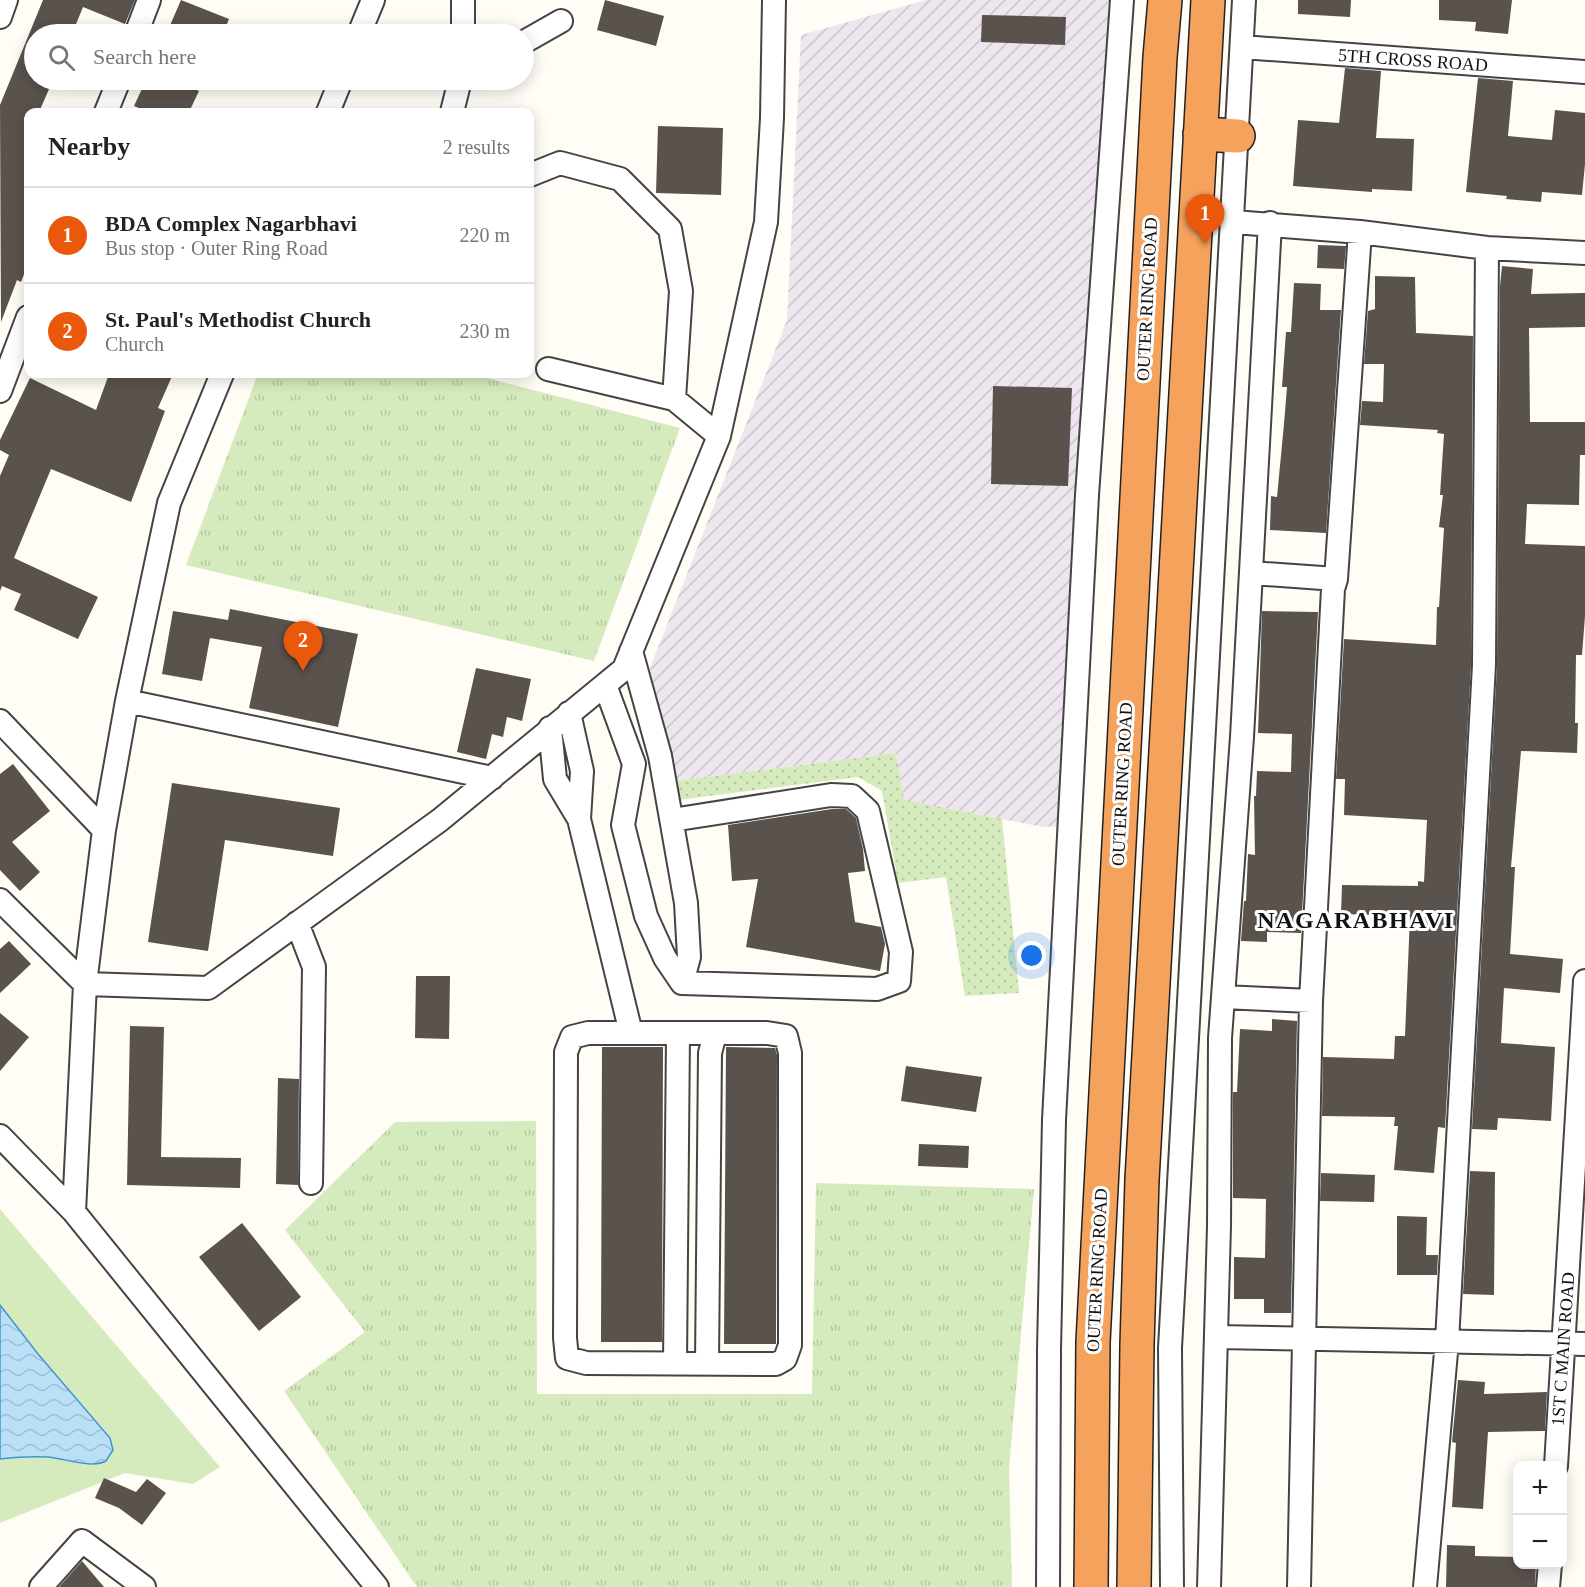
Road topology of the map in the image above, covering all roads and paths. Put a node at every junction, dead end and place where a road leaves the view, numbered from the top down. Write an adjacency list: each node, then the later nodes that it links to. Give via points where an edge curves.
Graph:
1 (6, 0): 10 (street)
2 (149, 0): 12 (street)
3 (373, 0): 13 (street)
4 (463, 0): 14 (street)
5 (774, 0): 37 (street, via 766,222)
6 (1122, 0): 76 (street, via 1087,495 1054,1120 1048,1350)
7 (1165, 0): 71 (highway, OUTER RING ROAD, via 1093,1342)
8 (1208, 0): 24 (highway)
9 (1245, 0): 16 (street)
10 (0, 17)
11 (561, 21): 15 (street)
12 (140, 24)
13 (363, 24)
14 (463, 24)
15 (534, 36)
16 (1242, 47): 17 (street, 5TH CROSS ROAD); 25 (street)
17 (1585, 72)
18 (115, 90): 21 (street)
19 (337, 90): 22 (street)
20 (458, 90): 23 (street)
21 (108, 108)
22 (330, 108)
23 (453, 108)
24 (1200, 134): 25 (highway); 72 (highway, via 1142,1180)
25 (1238, 136): 27 (street)
26 (534, 173): 36 (street, via 560,163 620,179 670,229 681,291)
27 (1233, 222): 28 (street); 77 (street, via 1170,1348)
28 (1270, 224): 29 (street); 38 (street)
29 (1360, 232): 30 (street); 39 (street)
30 (1487, 248): 31 (street); 65 (street, via 1484,665)
31 (1585, 253)
32 (24, 327): 35 (street)
33 (548, 369): 36 (street)
34 (220, 378): 42 (street, via 169,503)
35 (0, 391)
36 (674, 399): 37 (street)
37 (719, 436): 40 (street)
38 (1251, 573): 39 (street); 55 (street)
39 (1336, 579): 56 (street)
40 (631, 651): 41 (street, via 624,669); 48 (street, via 660,756)
41 (605, 685): 43 (street); 53 (street, via 634,764 623,825 646,916 665,958)
42 (127, 701): 46 (street); 49 (street)
43 (569, 713): 45 (street); 47 (street, via 582,771)
44 (0, 721): 49 (street)
45 (550, 728): 46 (street); 47 (street, via 555,779)
46 (492, 778): 51 (street)
47 (579, 819): 57 (street)
48 (672, 820): 53 (street, via 686,903 689,957); 53 (street, via 831,795 852,796 868,811 901,952 899,981 877,989)
49 (104, 830): 54 (street)
50 (0, 900): 54 (street)
51 (297, 924): 54 (street, via 208,988); 61 (street, via 314,967)
52 (1585, 981): 66 (street, 1ST C MAIN ROAD)
53 (682, 983)
54 (85, 984): 62 (street)
55 (1223, 998): 56 (street); 63 (street)
56 (1311, 1001): 64 (street)
57 (631, 1033): 58 (street); 67 (street, via 572,1036 566,1052 567,1358 586,1364)
58 (678, 1034): 59 (street); 67 (street)
59 (715, 1034): 68 (street, via 710,1053); 68 (street, via 786,1036 790,1053 790,1345 785,1359 776,1364)
60 (0, 1136): 62 (street)
61 (311, 1183)
62 (74, 1212): 75 (street)
63 (1216, 1337): 64 (street); 78 (street)
64 (1303, 1339): 65 (street); 79 (street)
65 (1447, 1341): 66 (street); 80 (street)
66 (1575, 1344): 69 (street, 1ST C MAIN ROAD)
67 (675, 1364): 68 (street)
68 (707, 1364)
69 (1557, 1461)
70 (1550, 1569): 81 (street)
71 (1090, 1578)
72 (1133, 1578)
73 (41, 1587): 74 (street, via 82,1541)
74 (144, 1587)
75 (377, 1587)
76 (1048, 1587)
77 (1172, 1587)
78 (1209, 1587)
79 (1299, 1587)
80 (1425, 1587)
81 (1548, 1587)

